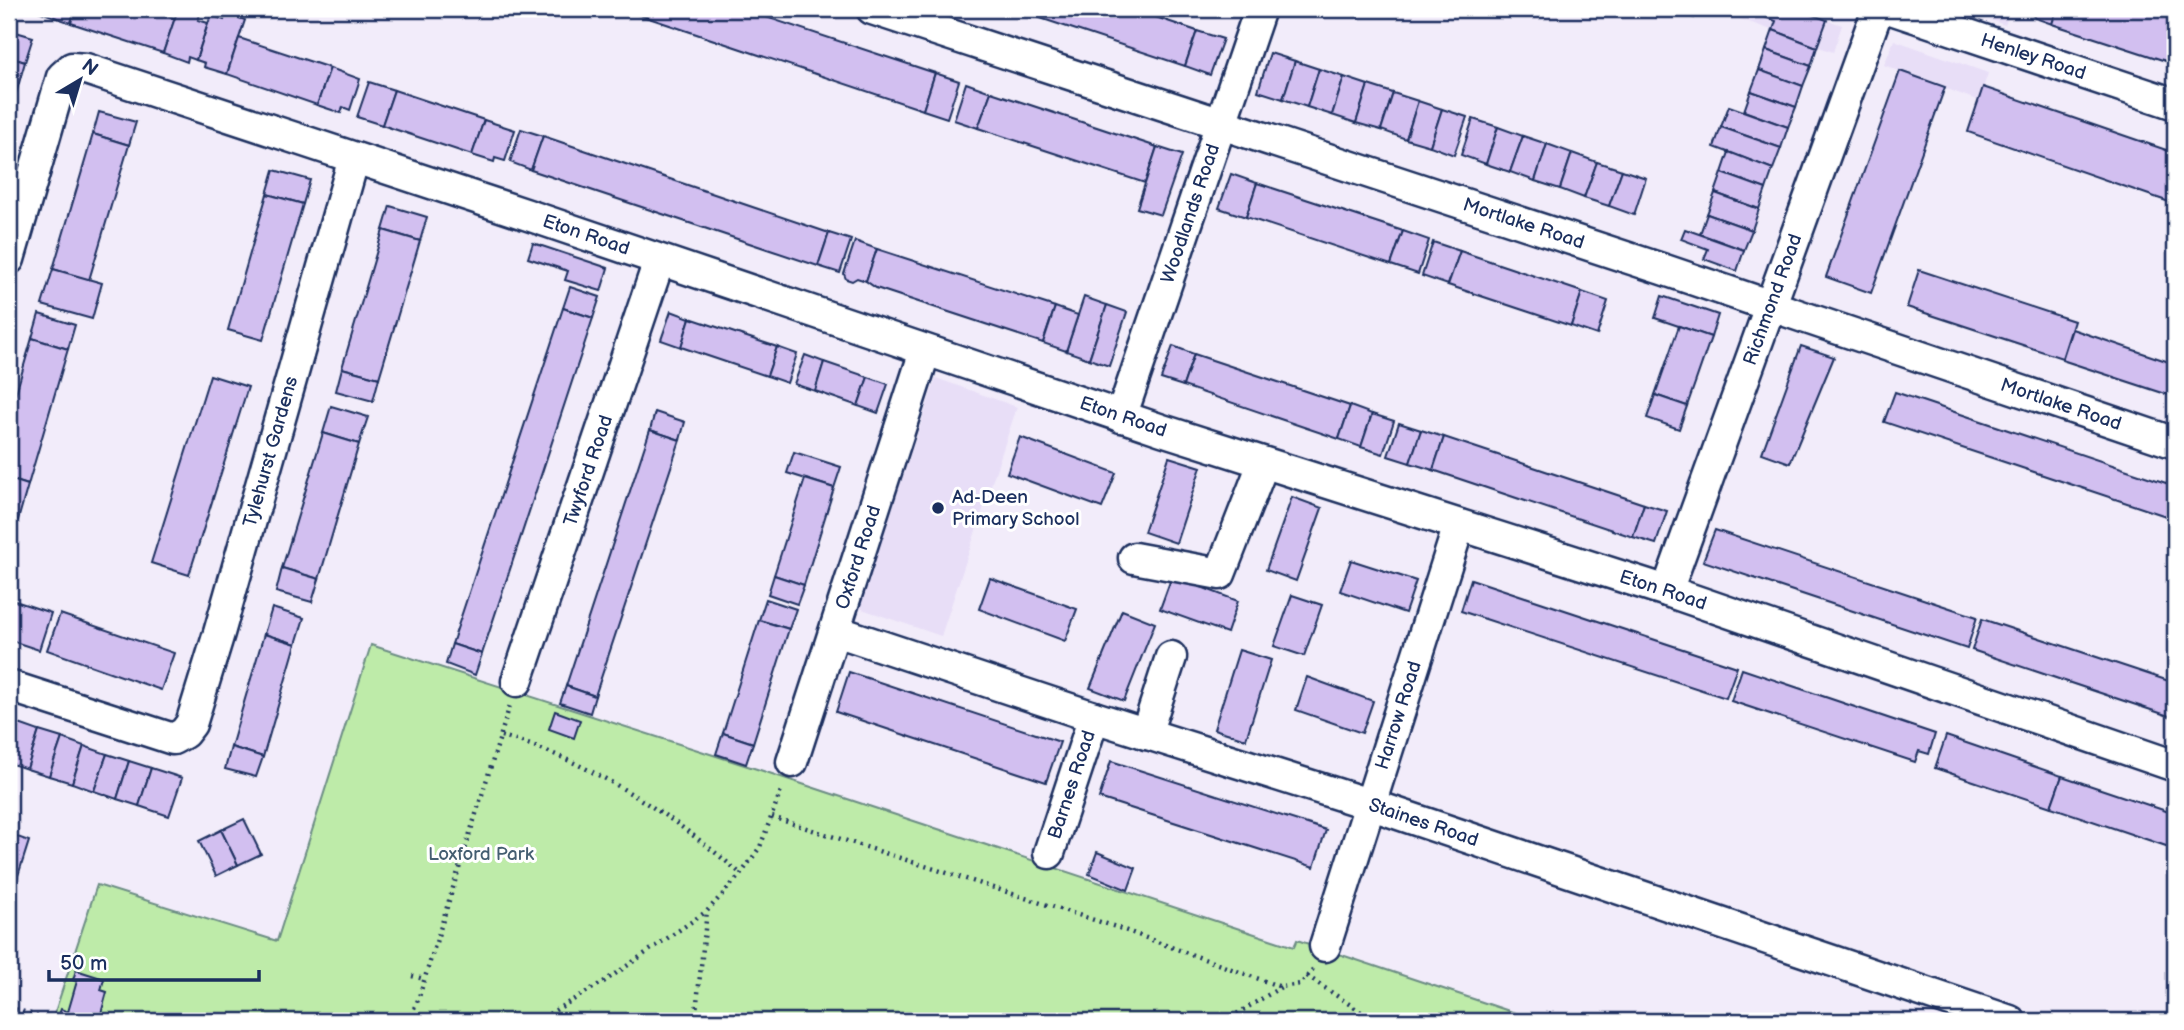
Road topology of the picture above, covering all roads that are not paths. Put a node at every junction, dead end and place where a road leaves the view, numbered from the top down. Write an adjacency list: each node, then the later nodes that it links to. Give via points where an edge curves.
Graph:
1 (872, 9): 6 (street, Mortlake Road)
2 (1260, 9): 6 (street, Woodlands Road)
3 (1878, 9): 10 (street, Richmond Road)
4 (1891, 9): 5 (street, Henley Road)
5 (2175, 104)
6 (1219, 124): 10 (street, Mortlake Road); 12 (street, Woodlands Road)
7 (354, 158): 8 (street, Eton Road, via 72,68 62,78); 9 (street, Eton Road); 21 (street, Tylehurst Gardens, via 191,724 173,739)
8 (9, 259)
9 (659, 261): 11 (street, Eton Road); 20 (street, Twyford Road)
10 (1771, 306): 13 (street, Mortlake Road); 17 (street, Richmond Road)
11 (925, 351): 12 (street, Eton Road); 18 (street, Oxford Road)
12 (1121, 417): 14 (street, Eton Road)
13 (2175, 443)
14 (1263, 464): 15 (street, Eton Road); 16 (street, via 1220,574)
15 (1459, 525): 17 (street, Eton Road); 26 (street, Harrow Road)
16 (1134, 558)
17 (1667, 591): 25 (street, Eton Road)
18 (836, 631): 22 (street, Staines Road); 24 (street, Oxford Road)
19 (1171, 657): 23 (street)
20 (517, 681)
21 (9, 686)
22 (1094, 717): 23 (street, Staines Road); 27 (street, Barnes Road)
23 (1146, 734): 26 (street, Staines Road)
24 (792, 762)
25 (2175, 766)
26 (1372, 805): 28 (street, Harrow Road); 29 (street, Staines Road)
27 (1049, 853)
28 (1325, 946)
29 (2010, 1021)

